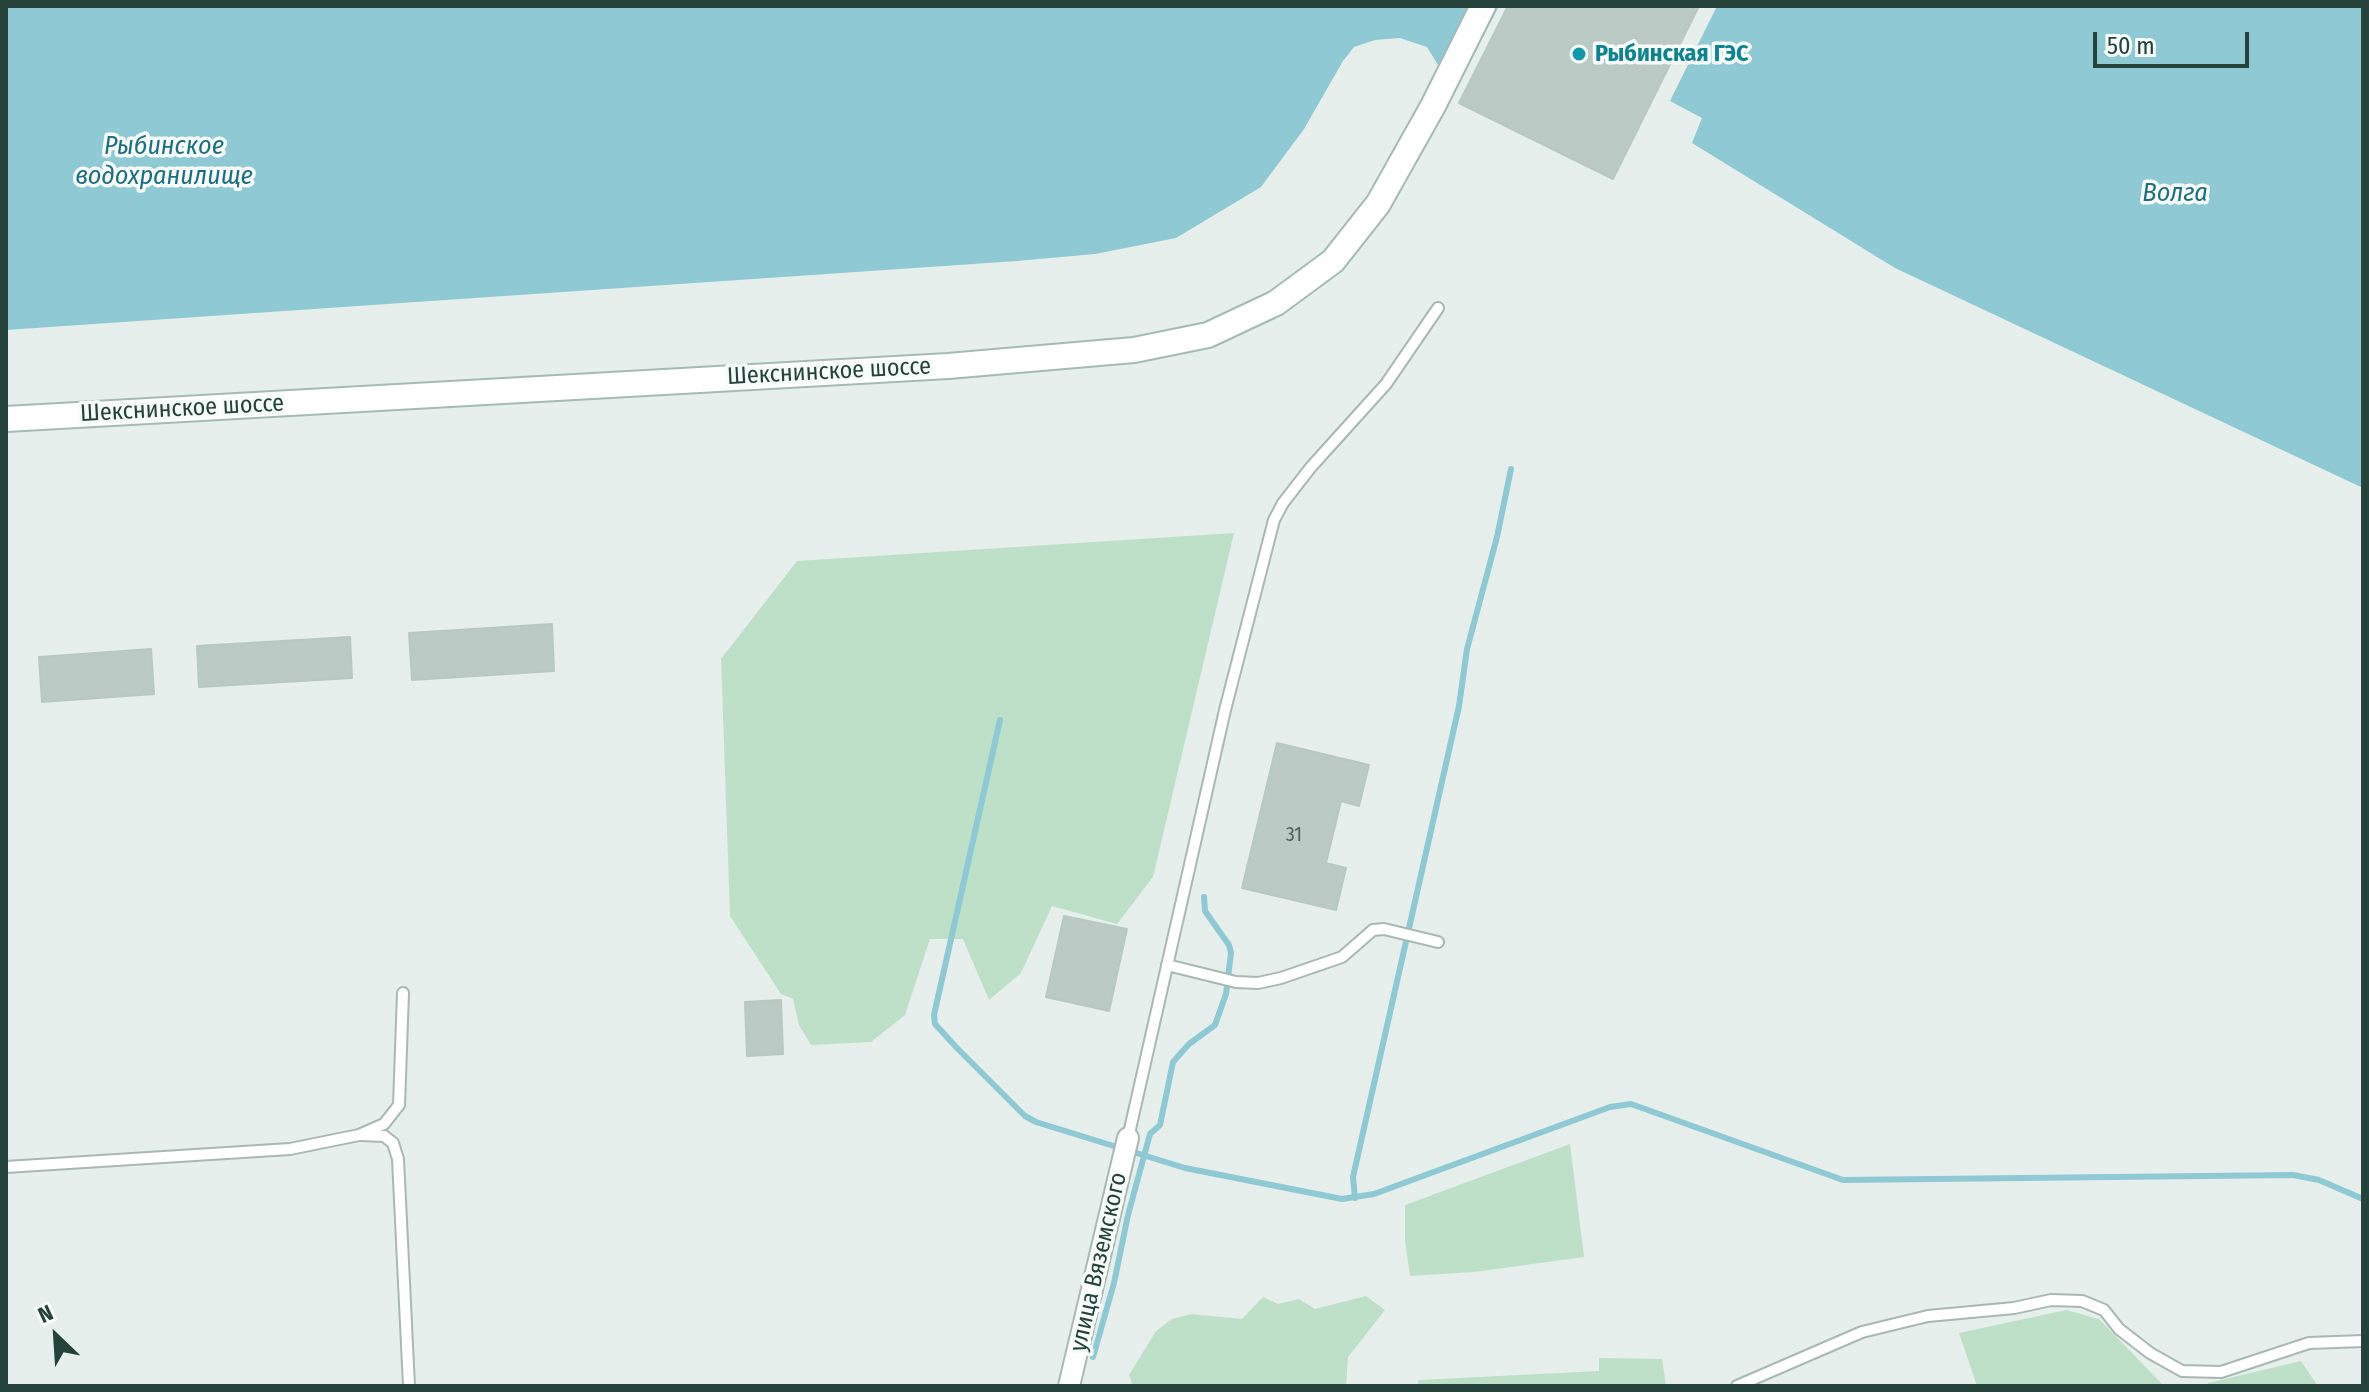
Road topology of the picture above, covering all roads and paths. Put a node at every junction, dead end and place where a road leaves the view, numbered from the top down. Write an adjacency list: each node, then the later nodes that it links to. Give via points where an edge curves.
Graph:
1 (1483, 6): 3 (main road, Шекснинское шоссе, via 1378,204 1333,261 1276,303 1208,335 1134,350 948,366)
2 (1438, 308): 5 (lane, via 1386,384 1311,467 1274,520)
3 (6, 419)
4 (1438, 942): 5 (lane, via 1373,930 1342,957 1258,983)
5 (1167, 965): 8 (lane)
6 (403, 993): 7 (lane, via 399,1105 384,1124)
7 (359, 1135): 9 (lane, via 246,1153); 11 (lane, via 384,1136 393,1143 398,1159)
8 (1128, 1138): 12 (street, улица Вяземского)
9 (6, 1167)
10 (2363, 1341): 13 (lane, via 2309,1343 2221,1372 2182,1371 2119,1329 2104,1310 2082,1301 2051,1300 1928,1316 1862,1332)
11 (409, 1386)
12 (1069, 1386)
13 (1737, 1386)

